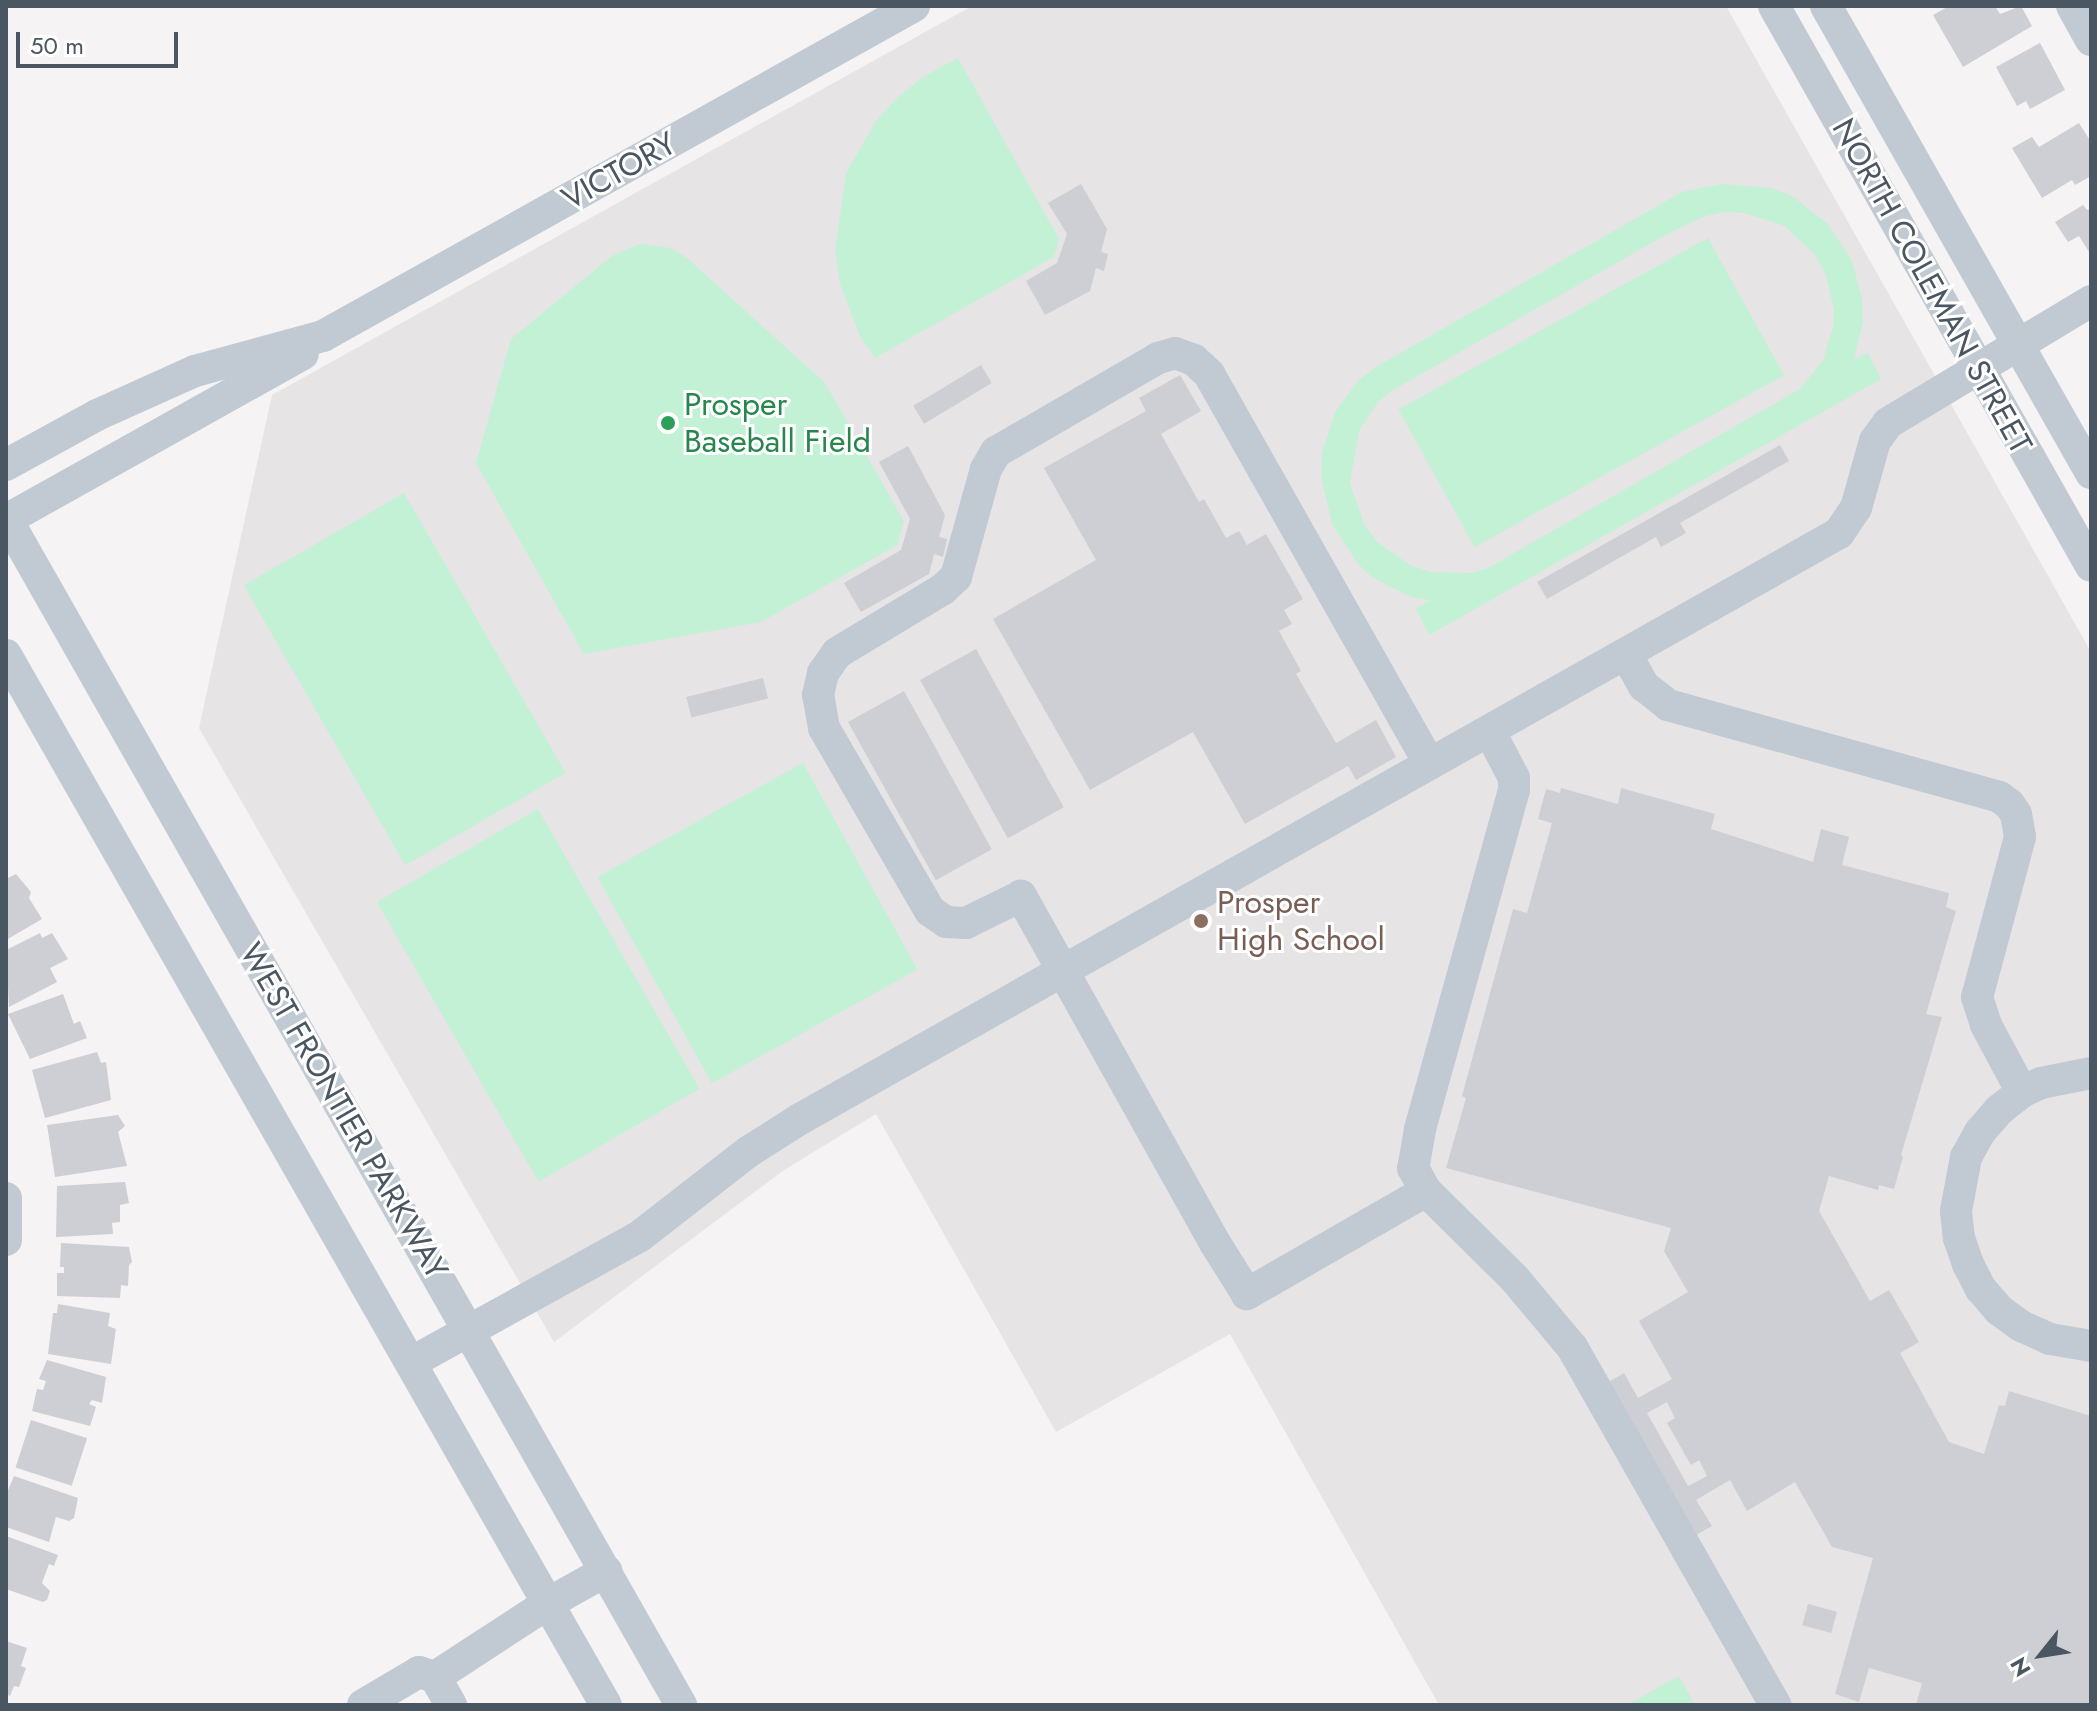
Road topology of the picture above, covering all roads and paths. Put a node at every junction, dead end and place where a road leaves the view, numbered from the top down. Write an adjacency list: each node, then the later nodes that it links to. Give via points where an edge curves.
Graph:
1 (914, 6): 7 (street, VICTORY)
2 (1774, 6): 9 (street, NORTH COLEMAN STREET)
3 (1826, 6): 8 (street, NORTH COLEMAN STREET)
4 (2072, 6): 5 (street)
5 (2091, 40)
6 (2091, 301): 8 (street)
7 (323, 336): 10 (street, VICTORY, via 195,371 97,415); 12 (street, VICTORY, via 308,351)
8 (2019, 342): 9 (street); 11 (street, NORTH COLEMAN STREET)
9 (1978, 367): 13 (street, NORTH COLEMAN STREET); 14 (street, via 1888,423 1875,441 1856,508 1839,533)
10 (6, 465)
11 (2091, 473)
12 (6, 519): 24 (street, WEST FRONTIER PARKWAY)
13 (2091, 566)
14 (1626, 654): 16 (street); 20 (street, via 1644,686 1668,705 2009,804 2020,837 1977,997)
15 (6, 655): 26 (street, WEST FRONTIER PARKWAY)
16 (1490, 732): 17 (street); 21 (street, via 1514,778 1514,790 1413,1157)
17 (1430, 764): 18 (street); 18 (street, via 1209,374 1180,354 1158,358 996,452 986,469 956,577 847,645 819,684 824,728 930,911 946,922 966,923 1021,896)
18 (1062, 970): 21 (street, via 1247,1294); 24 (street, via 773,1136 640,1236)
19 (2091, 1073): 20 (street, via 2064,1076)
20 (2022, 1092): 25 (street, via 1980,1132 1966,1157 1956,1211 1959,1238 1974,1276 1999,1310 2050,1339)
21 (1426, 1191): 34 (street, via 1559,1327)
22 (6, 1198): 23 (street)
23 (6, 1240)
24 (470, 1331): 26 (street); 27 (street, WEST FRONTIER PARKWAY)
25 (2091, 1346)
26 (412, 1362): 28 (street, WEST FRONTIER PARKWAY)
27 (606, 1571): 28 (street); 33 (street, WEST FRONTIER PARKWAY)
28 (547, 1604): 29 (street); 32 (street, WEST FRONTIER PARKWAY)
29 (435, 1677): 30 (street, via 419,1672); 31 (street)
30 (363, 1705)
31 (451, 1705)
32 (606, 1705)
33 (681, 1705)
34 (1775, 1705)

